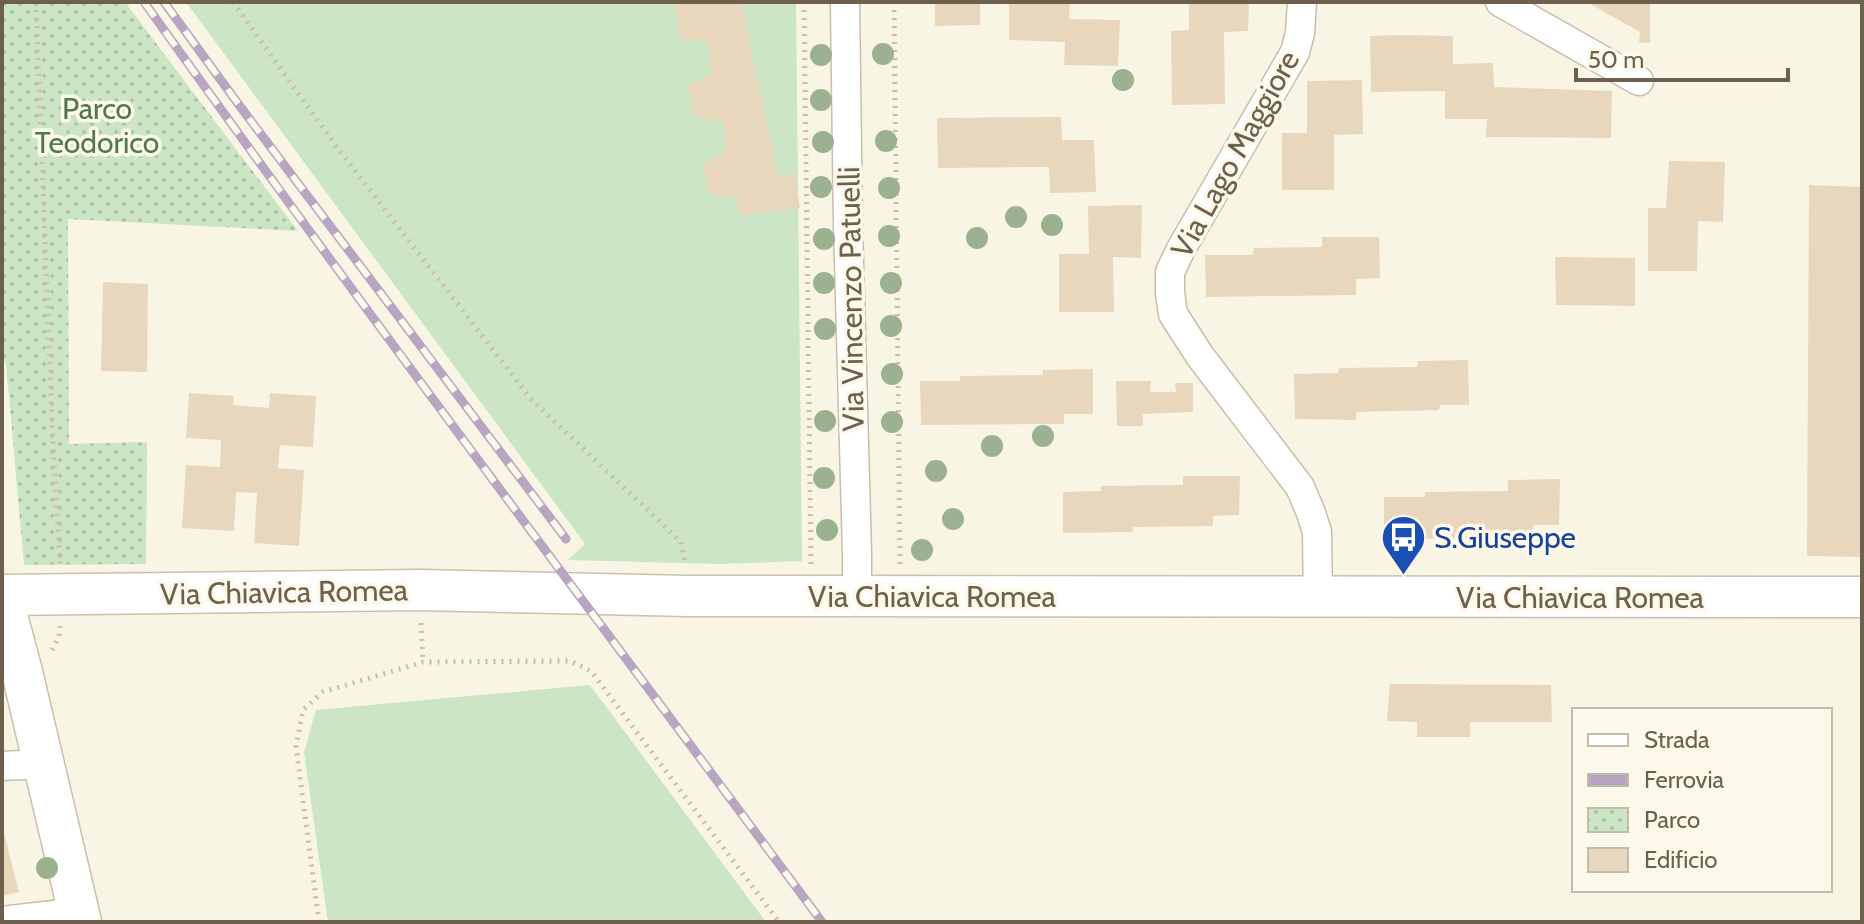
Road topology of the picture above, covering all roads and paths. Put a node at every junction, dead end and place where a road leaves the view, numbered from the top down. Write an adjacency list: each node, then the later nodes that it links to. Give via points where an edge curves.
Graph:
1 (36, 2): 11 (path)
2 (233, 2): 13 (path, via 530,398 681,542)
3 (804, 2): 10 (path)
4 (845, 2): 14 (street, Via Vincenzo Patuelli)
5 (894, 2): 9 (path)
6 (1302, 2): 16 (street, Via Lago Maggiore, via 1295,52 1181,249 1170,272 1170,293 1173,314 1200,356 1300,487 1317,532)
7 (1500, 2): 8 (street)
8 (1639, 81)
9 (900, 572)
10 (811, 573)
11 (61, 574)
12 (2, 596): 13 (street, Via Chiavica Romea, via 419,590); 19 (street)
13 (689, 596): 14 (street, Via Chiavica Romea)
14 (857, 596): 16 (street, Via Chiavica Romea)
15 (1862, 597): 16 (street, Via Chiavica Romea)
16 (1318, 598)
17 (61, 613): 18 (path, via 59,637)
18 (48, 657)
19 (44, 764): 20 (street); 21 (street)
20 (2, 766)
21 (80, 917): 22 (street)
22 (2, 921)
23 (319, 922): 24 (path, via 296,747 303,710 323,692 423,662 570,661 591,671)
24 (779, 922)

